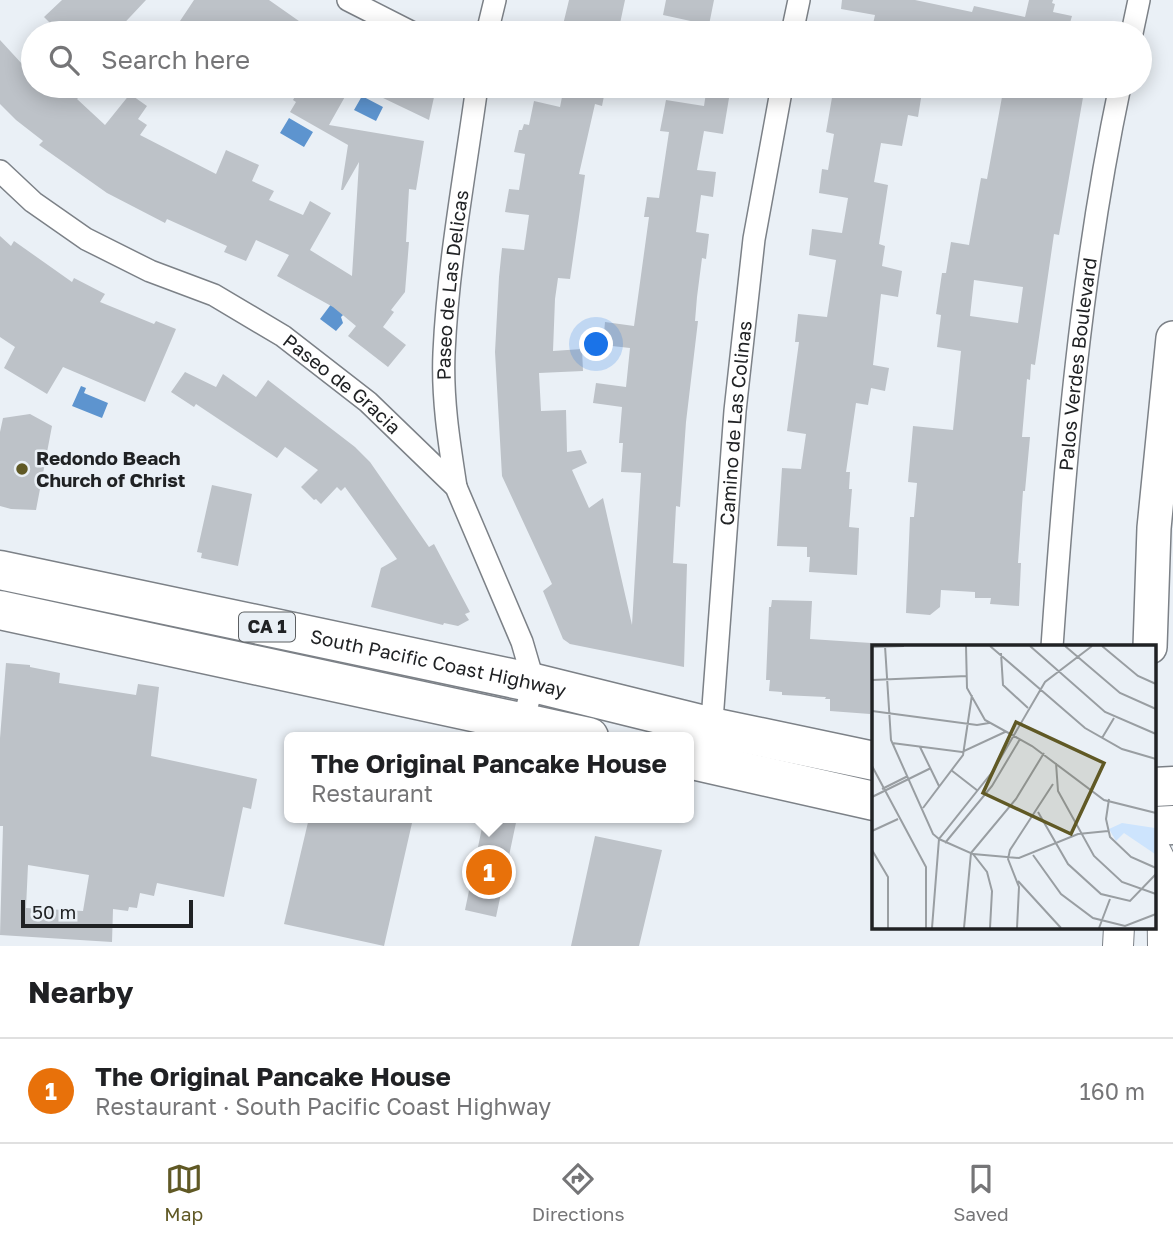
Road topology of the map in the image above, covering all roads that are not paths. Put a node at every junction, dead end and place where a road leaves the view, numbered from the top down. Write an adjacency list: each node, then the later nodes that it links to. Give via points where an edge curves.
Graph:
1 (348, 0): 5 (street)
2 (495, 0): 6 (street)
3 (799, 0): 7 (street)
4 (1139, 0): 8 (street)
5 (389, 21)
6 (490, 21)
7 (795, 21)
8 (1135, 21)
9 (475, 98): 14 (street, Paseo de Las Delicas, via 444,354 446,420)
10 (780, 98): 23 (street, Camino de Las Colinas, via 754,239)
11 (1118, 98): 17 (street, Palos Verdes Boulevard, via 1069,421)
12 (0, 171): 14 (street, Paseo de Gracia, via 33,202 86,239 150,271 214,295 283,336 368,402)
13 (1173, 338): 18 (main road, via 1154,528)
14 (456, 486): 19 (street, Paseo de Gracia, via 522,642)
15 (0, 570): 19 (highway, South Pacific Coast Highway / CA 1)
16 (0, 611): 20 (highway, South Pacific Coast Highway / CA 1)
17 (1052, 645)
18 (1150, 645)
19 (534, 683): 20 (street); 22 (highway, South Pacific Coast Highway / CA 1)
20 (522, 723): 21 (highway, South Pacific Coast Highway / CA 1)
21 (565, 732)
22 (658, 732)
23 (703, 750): 24 (highway, South Pacific Coast Highway / CA 1); 25 (highway, South Pacific Coast Highway / CA 1)
24 (872, 761)
25 (872, 800)
26 (1156, 852): 29 (main road, via 1163,864)
27 (1119, 928): 28 (main road)
28 (1118, 946)
29 (1163, 946)

